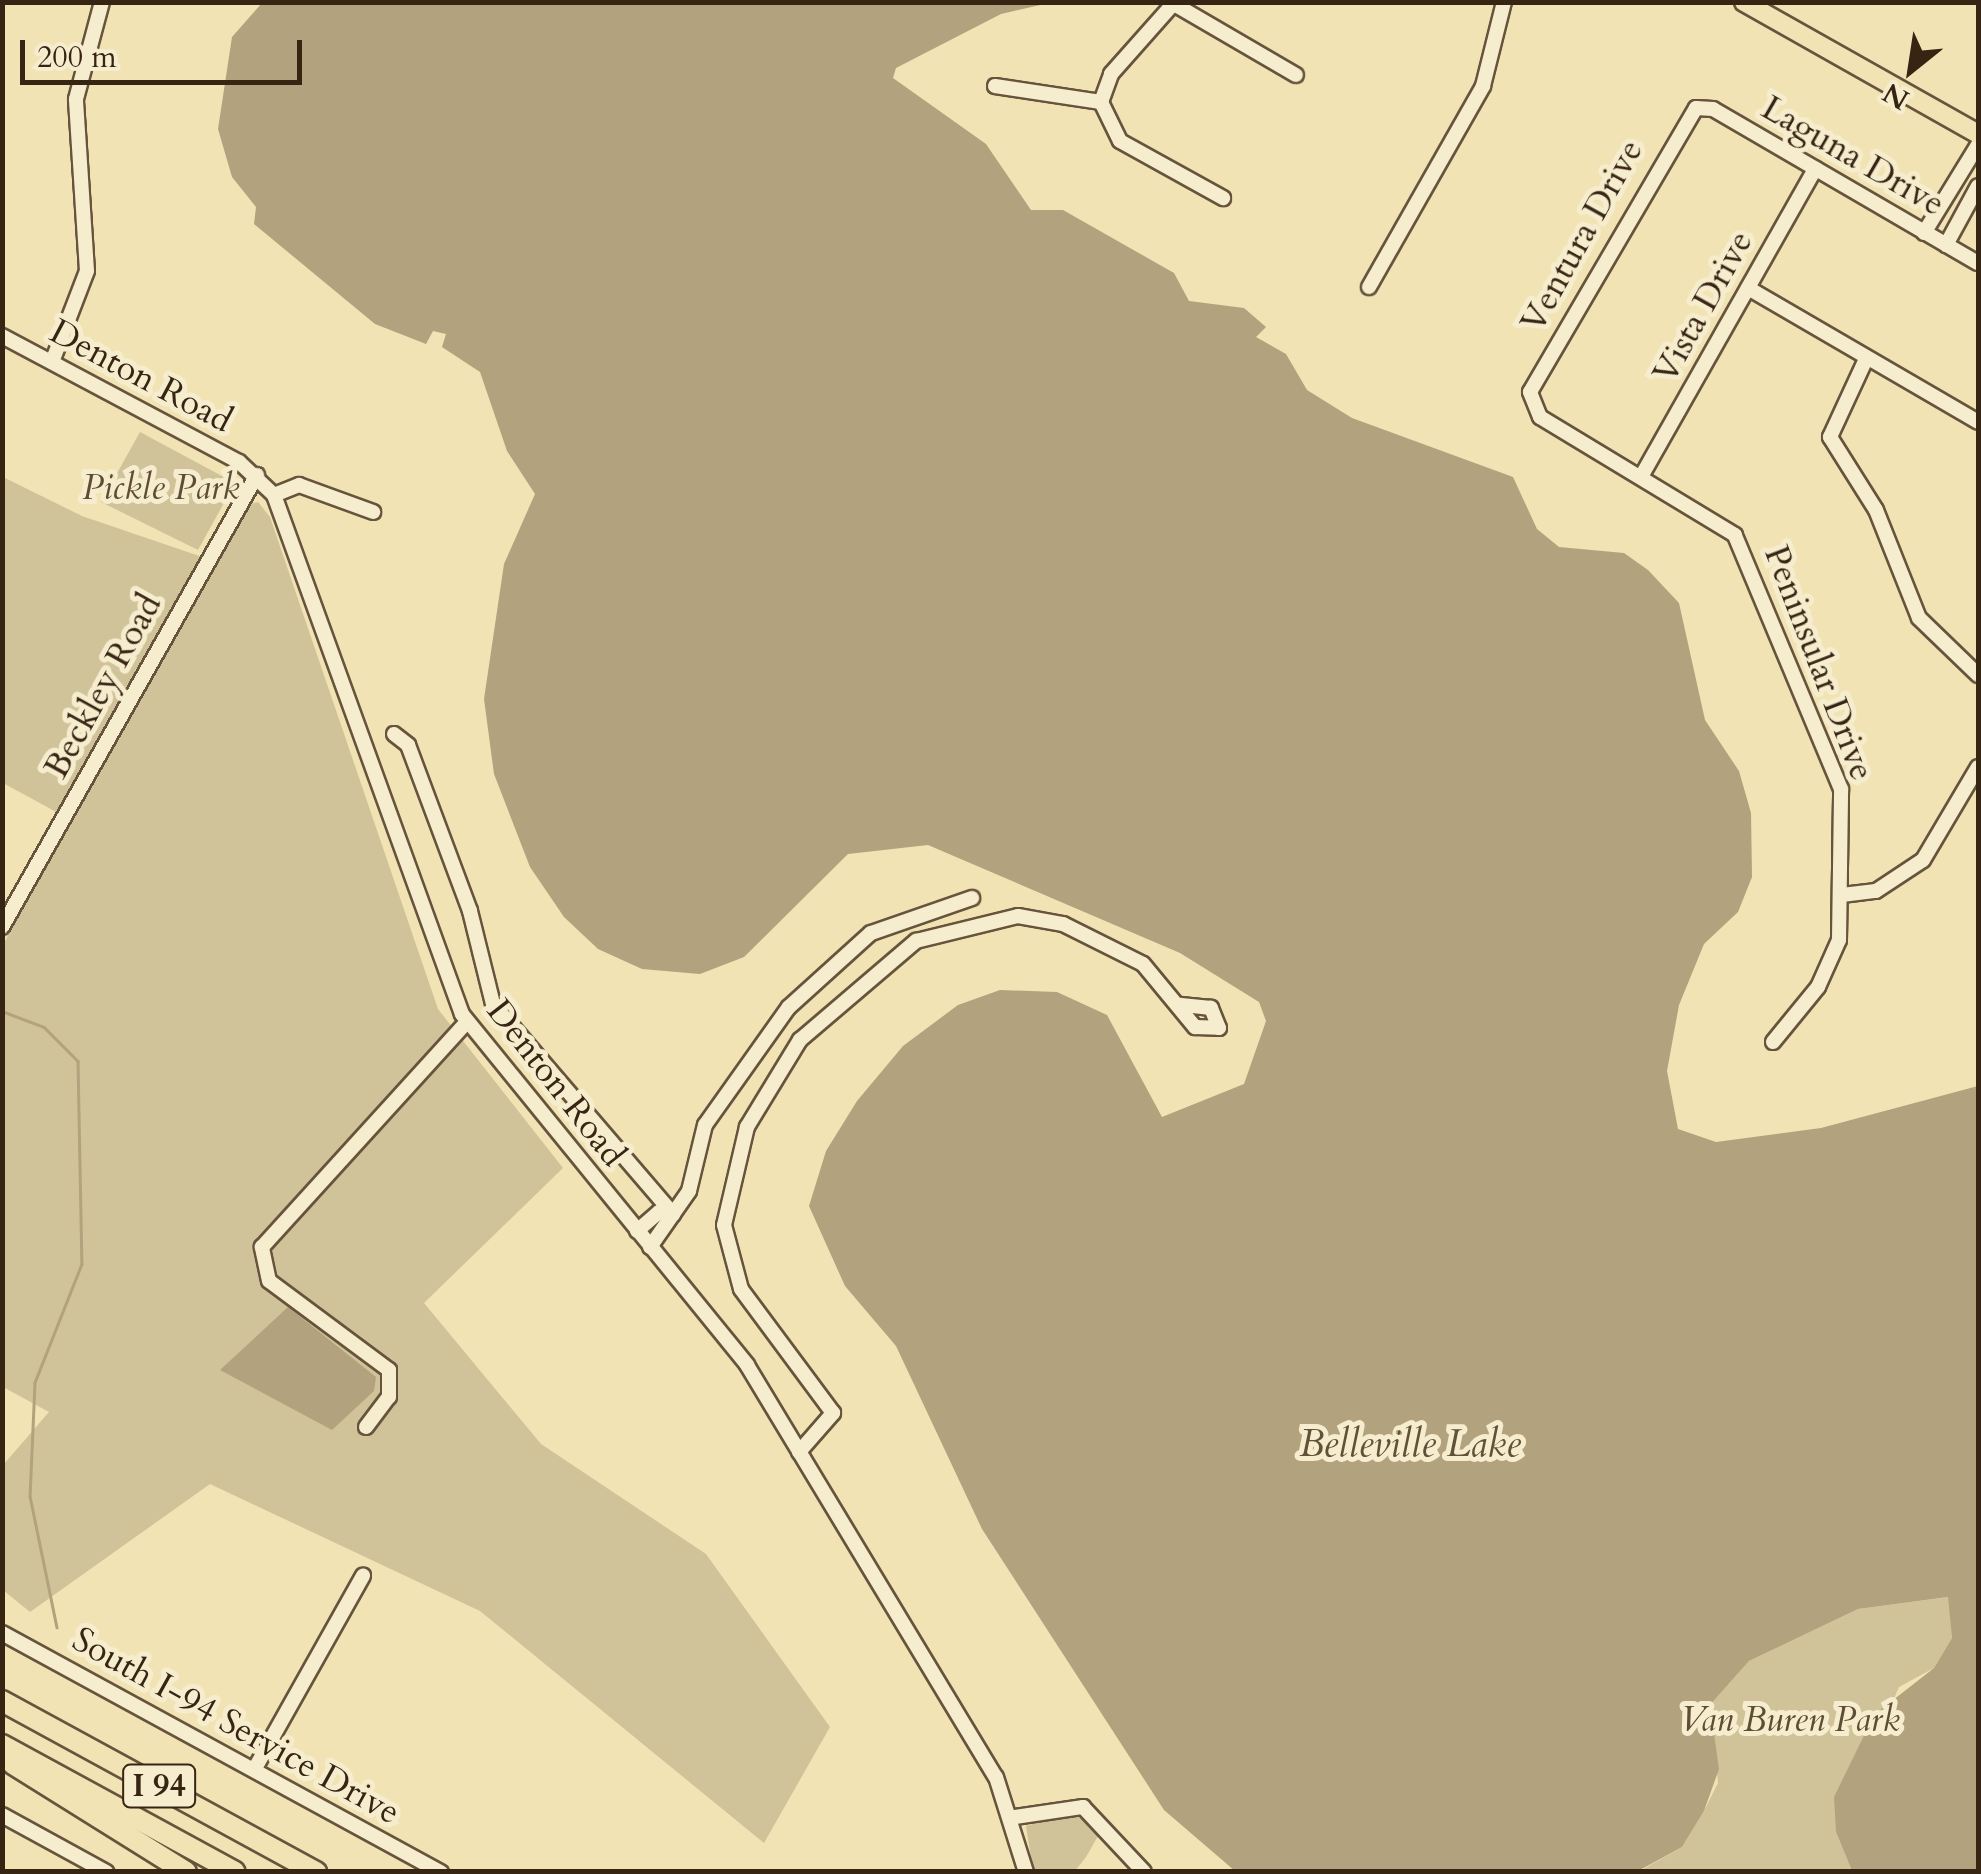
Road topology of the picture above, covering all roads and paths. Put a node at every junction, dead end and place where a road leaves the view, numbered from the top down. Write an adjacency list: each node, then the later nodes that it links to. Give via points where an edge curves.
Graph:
1 (102, 2): 21 (street, via 76,100 87,271)
2 (1504, 2): 17 (street, via 1483,86)
3 (1744, 2): 9 (main road)
4 (1174, 4): 5 (street); 7 (street, via 1111,74)
5 (1296, 75)
6 (995, 86): 7 (street)
7 (1102, 102): 13 (street, via 1120,141)
8 (1696, 108): 11 (street, Laguna Drive); 22 (street, Ventura Drive, via 1674,132)
9 (1978, 134)
10 (1978, 144): 14 (street)
11 (1815, 168): 14 (street, Laguna Drive); 18 (street, Vista Drive)
12 (1978, 186): 15 (street)
13 (1223, 198)
14 (1924, 233): 15 (street, Laguna Drive)
15 (1946, 245): 16 (street, Laguna Drive)
16 (1978, 263)
17 (1369, 287)
18 (1748, 288): 20 (street); 25 (street, Vista Drive)
19 (2, 336): 21 (street, Denton Road)
20 (1866, 359): 23 (street); 28 (street, via 1830,437 1876,510 1919,618)
21 (52, 362): 24 (street, Denton Road)
22 (1530, 400): 25 (street, Peninsular Drive, via 1540,417)
23 (1978, 422)
24 (257, 475): 26 (street, Denton Road); 33 (street, Beckley Road)
25 (1642, 475): 31 (street, Peninsular Drive, via 1717,518 1747,555 1841,790)
26 (274, 495): 27 (street, via 299,485); 35 (street, Denton Road)
27 (373, 512)
28 (1978, 675)
29 (394, 734): 37 (street, via 408,745 470,910 493,1004)
30 (1978, 767): 31 (street, via 1924,860 1876,891)
31 (1842, 895): 36 (street, Peninsular Drive, via 1830,967)
32 (972, 898): 37 (street, via 871,933 789,1008 705,1125 690,1191)
33 (2, 927)
34 (1181, 1005): 41 (street, via 1142,964 1062,924 1018,916 910,944 800,1040 747,1127 724,1225 740,1288 834,1413)
35 (467, 1022): 38 (street, Denton Road); 40 (street, via 262,1247 270,1281 390,1370 389,1396)
36 (1773, 1042)
37 (673, 1214): 38 (street, via 659,1212); 39 (street)
38 (637, 1231): 39 (street, Denton Road)
39 (650, 1247): 41 (street, Denton Road, via 746,1365)
40 (366, 1427)
41 (799, 1452): 49 (street, Denton Road)
42 (363, 1576): 47 (street)
43 (2, 1633): 47 (street, South I-94 Service Drive)
44 (2, 1701): 54 (highway, I 94)
45 (2, 1745): 53 (highway, I 94)
46 (2, 1757): 51 (highway); 52 (highway, I 94)
47 (254, 1770): 55 (street, South I-94 Service Drive)
48 (2, 1816): 50 (street)
49 (1015, 1817): 56 (street, Denton Road); 57 (street, via 1083,1807)
50 (106, 1872)
51 (186, 1872)
52 (213, 1872)
53 (236, 1872)
54 (316, 1872)
55 (441, 1872)
56 (1026, 1872)
57 (1144, 1872)

